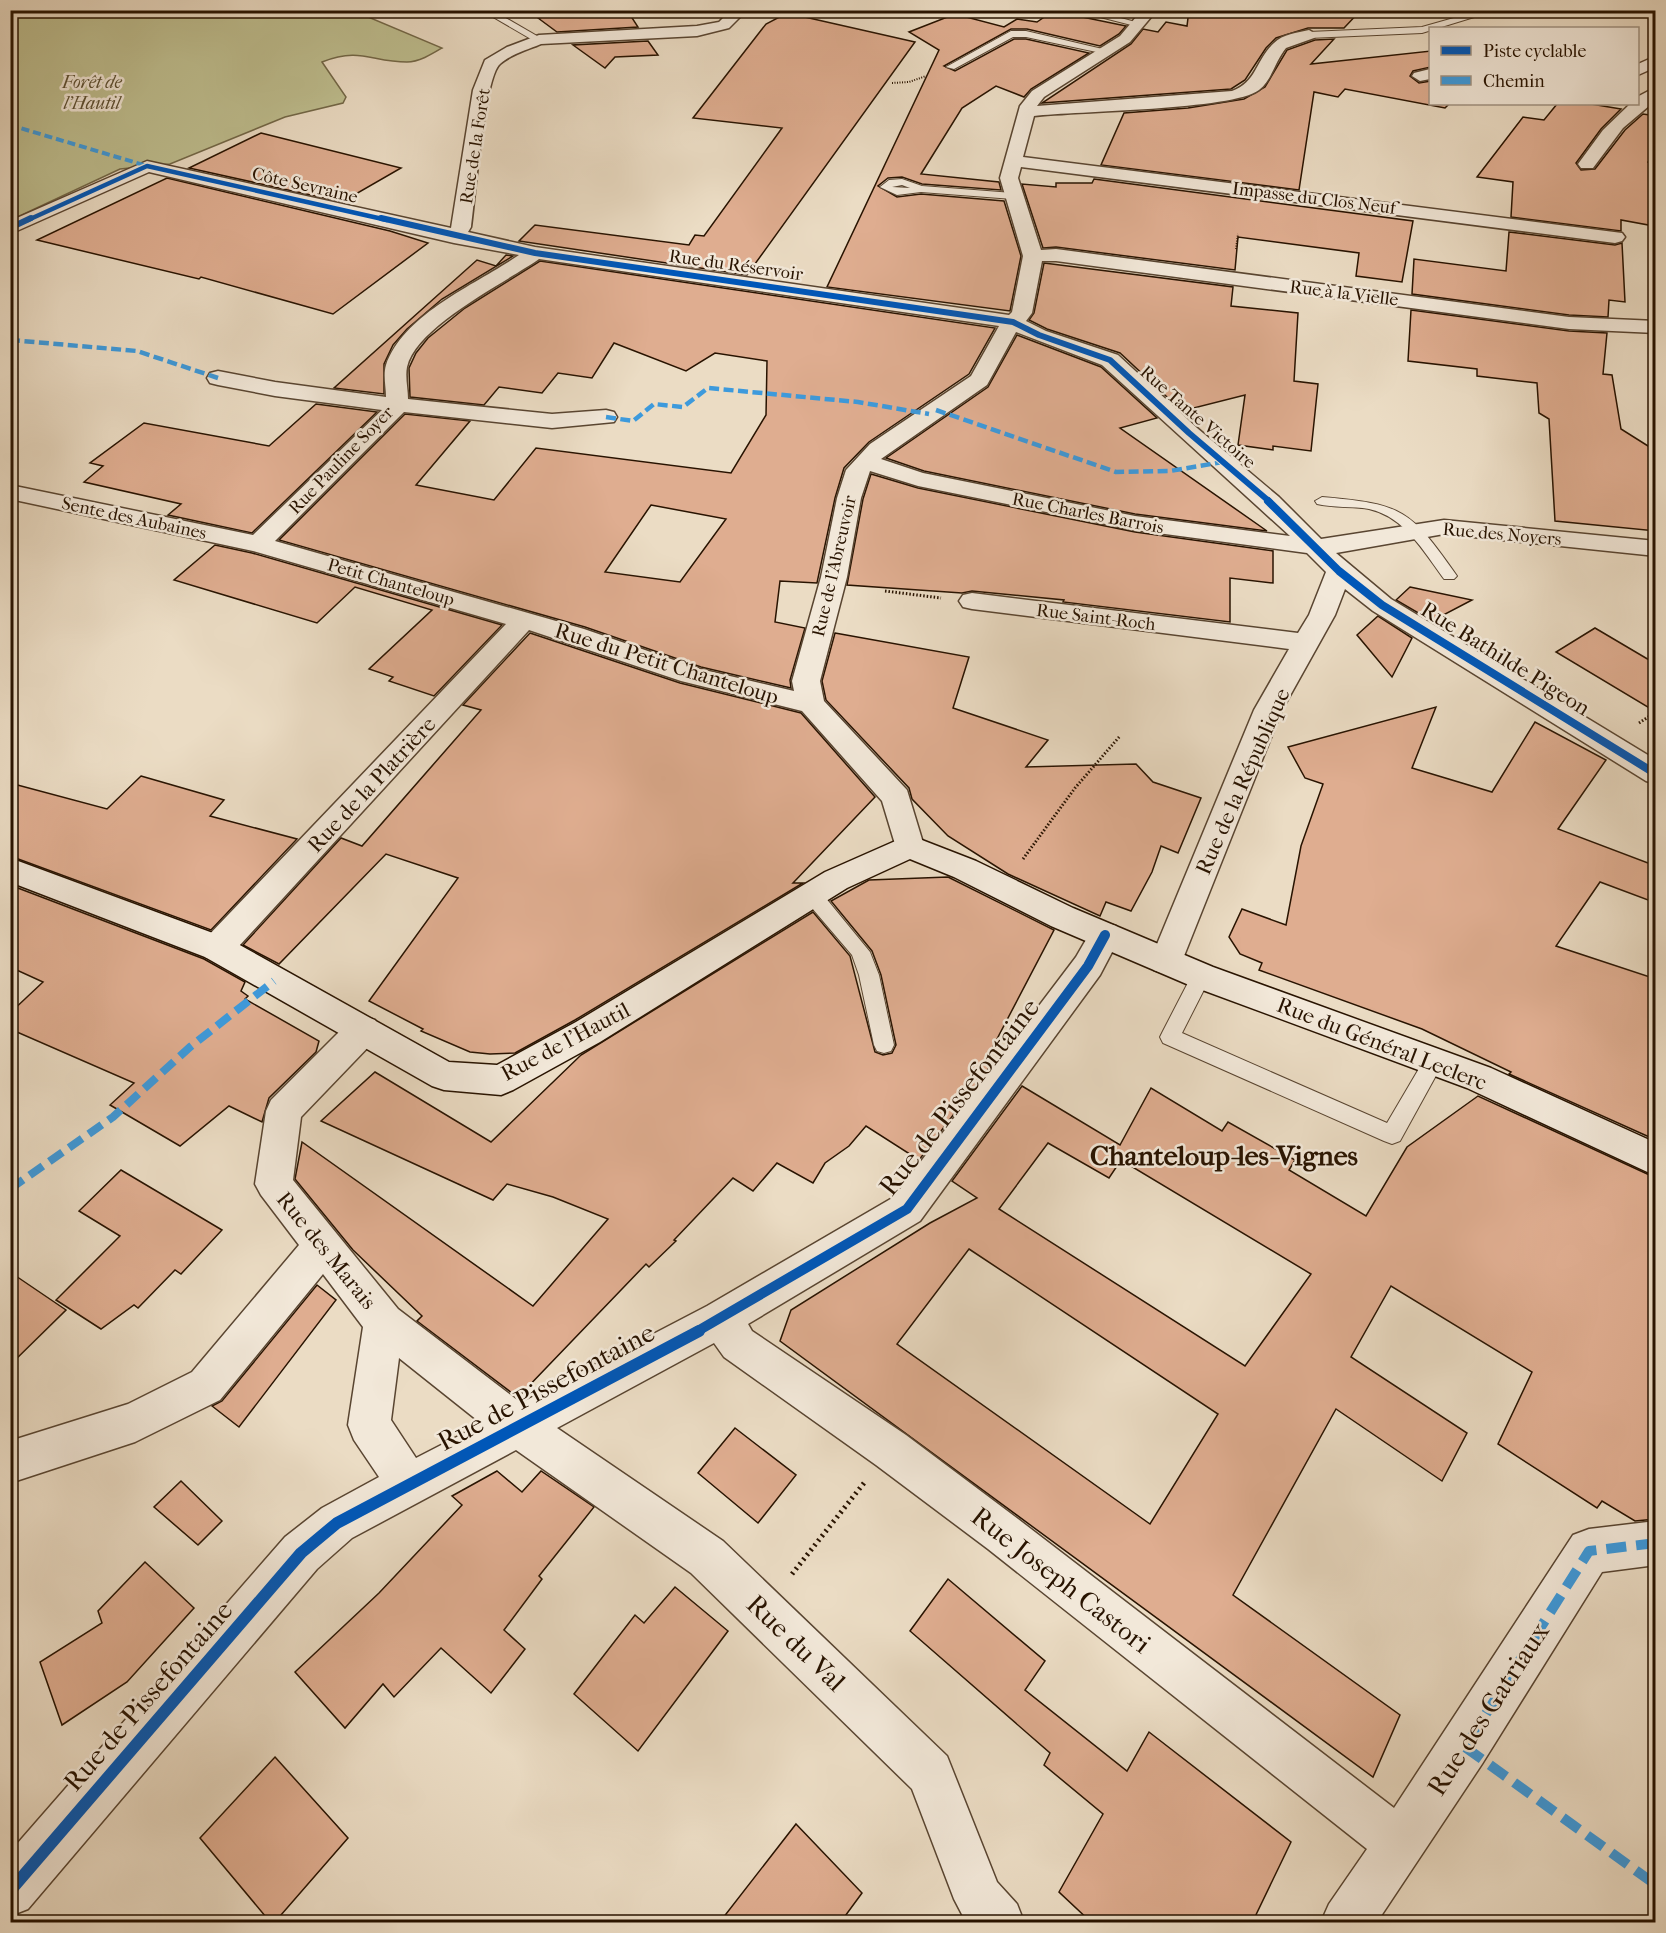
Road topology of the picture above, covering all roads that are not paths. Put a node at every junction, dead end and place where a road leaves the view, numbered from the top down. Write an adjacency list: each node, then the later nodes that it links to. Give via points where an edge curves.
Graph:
1 (485, 10): 10 (lane)
2 (740, 10): 10 (street, Rue de la Forêt, via 724,25 697,31)
3 (1077, 10): 6 (lane)
4 (1150, 10): 6 (street)
5 (1493, 10): 7 (lane)
6 (1139, 24): 11 (street)
7 (1433, 27)
8 (1429, 28): 9 (lane)
9 (1309, 35): 20 (street, via 1295,36 1277,46 1257,85 1241,93 1202,100)
10 (539, 40): 26 (street, Rue de la Forêt, via 491,63 481,90 462,227)
11 (1106, 51): 13 (lane, via 1011,34); 20 (street, via 1038,94)
12 (1656, 61): 14 (street)
13 (951, 67)
14 (1639, 70)
15 (1639, 71): 16 (street)
16 (1656, 80)
17 (1656, 92): 18 (street)
18 (1639, 104)
19 (1637, 105): 22 (street, via 1603,137)
20 (1027, 112): 21 (street)
21 (1012, 161): 24 (street); 27 (street, Impasse du Clos Neuf)
22 (1587, 164)
23 (920, 189): 24 (lane)
24 (1012, 196): 29 (street)
25 (10, 228): 26 (street, Côte Sevraine, via 147,166)
26 (454, 237): 28 (street, Rue du Réservoir)
27 (1615, 237)
28 (535, 253): 30 (street, Rue du Réservoir); 33 (street, Rue Pauline Soyer, via 478,288 417,333 397,364)
29 (1033, 256): 30 (street, Rue de l'Abreuvoir, via 1022,313); 31 (street, Rue à la Vielle, via 1056,255 1569,323)
30 (1013, 322): 35 (street, Rue de l'Abreuvoir, via 979,380); 40 (street, Rue Tante Victoire, via 1110,360)
31 (1656, 327)
32 (218, 378): 33 (street)
33 (397, 405): 34 (street, via 552,421); 39 (street, Rue Pauline Soyer)
34 (606, 417)
35 (866, 462): 40 (street, Rue Charles Barrois, via 929,482 1136,523); 47 (street, Rue de l'Abreuvoir, via 858,470 849,498 834,577 806,681)
36 (10, 492): 39 (street, Sente des Aubaines)
37 (1322, 501): 38 (lane, via 1382,508)
38 (1414, 530): 40 (street, Rue des Noyers); 41 (street, Rue des Noyers, via 1444,527); 43 (lane)
39 (258, 544): 45 (street, Petit Chanteloup)
40 (1315, 547): 42 (street, Rue Tante Victoire)
41 (1656, 549)
42 (1339, 571): 46 (street, Rue de la République); 48 (street, Rue Bathilde Pigeon, via 1382,605)
43 (1449, 576)
44 (972, 601): 46 (street, Rue Saint-Roch)
45 (524, 620): 47 (street, Rue du Petit Chanteloup, via 611,651); 53 (street, Rue de la Platrière)
46 (1307, 643): 54 (street, Rue de la République, via 1268,710)
47 (811, 704): 49 (street, via 896,797)
48 (1656, 774)
49 (909, 846): 51 (street, Rue de l'Hautil, via 836,880); 52 (street, Rue du Général Leclerc, via 965,868 1001,889)
50 (10, 869): 53 (street, Rue de l'Hautil)
51 (813, 896): 56 (street, Rue de l'Hautil, via 501,1080 444,1076); 57 (lane, via 860,952 869,975)
52 (1106, 935): 54 (street, Rue du Général Leclerc); 61 (street, Rue de Pissefontaine, via 1088,966 907,1209)
53 (217, 948): 56 (street, Rue de l'Hautil)
54 (1166, 961): 55 (street, Rue du Général Leclerc)
55 (1201, 976): 58 (street, Rue du Général Leclerc); 58 (lane, via 1170,1037 1392,1135)
56 (363, 1030): 60 (street, Rue des Marais, via 284,1111 274,1184)
57 (884, 1046)
58 (1434, 1061): 59 (street, Rue du Général Leclerc)
59 (1656, 1160)
60 (324, 1245): 62 (street, Rue des Marais); 64 (street, via 206,1386 135,1422)
61 (721, 1319): 63 (street, Rue de Pissefontaine); 67 (street, Rue Joseph Castori, via 738,1344 891,1450 1003,1534)
62 (384, 1322): 63 (street, Rue des Marais); 65 (street, Rue des Marais, via 369,1425)
63 (519, 1427): 65 (street, Rue de Pissefontaine); 69 (street, Rue du Val, via 707,1557 930,1773 980,1899)
64 (10, 1462)
65 (410, 1486): 68 (street, Rue de Pissefontaine, via 337,1523 301,1552)
66 (1656, 1543): 67 (street, Rue des Gatriaux, via 1589,1551)
67 (1400, 1844): 70 (street, Rue des Gatriaux)
68 (10, 1892)
69 (999, 1923)
70 (1347, 1923)

